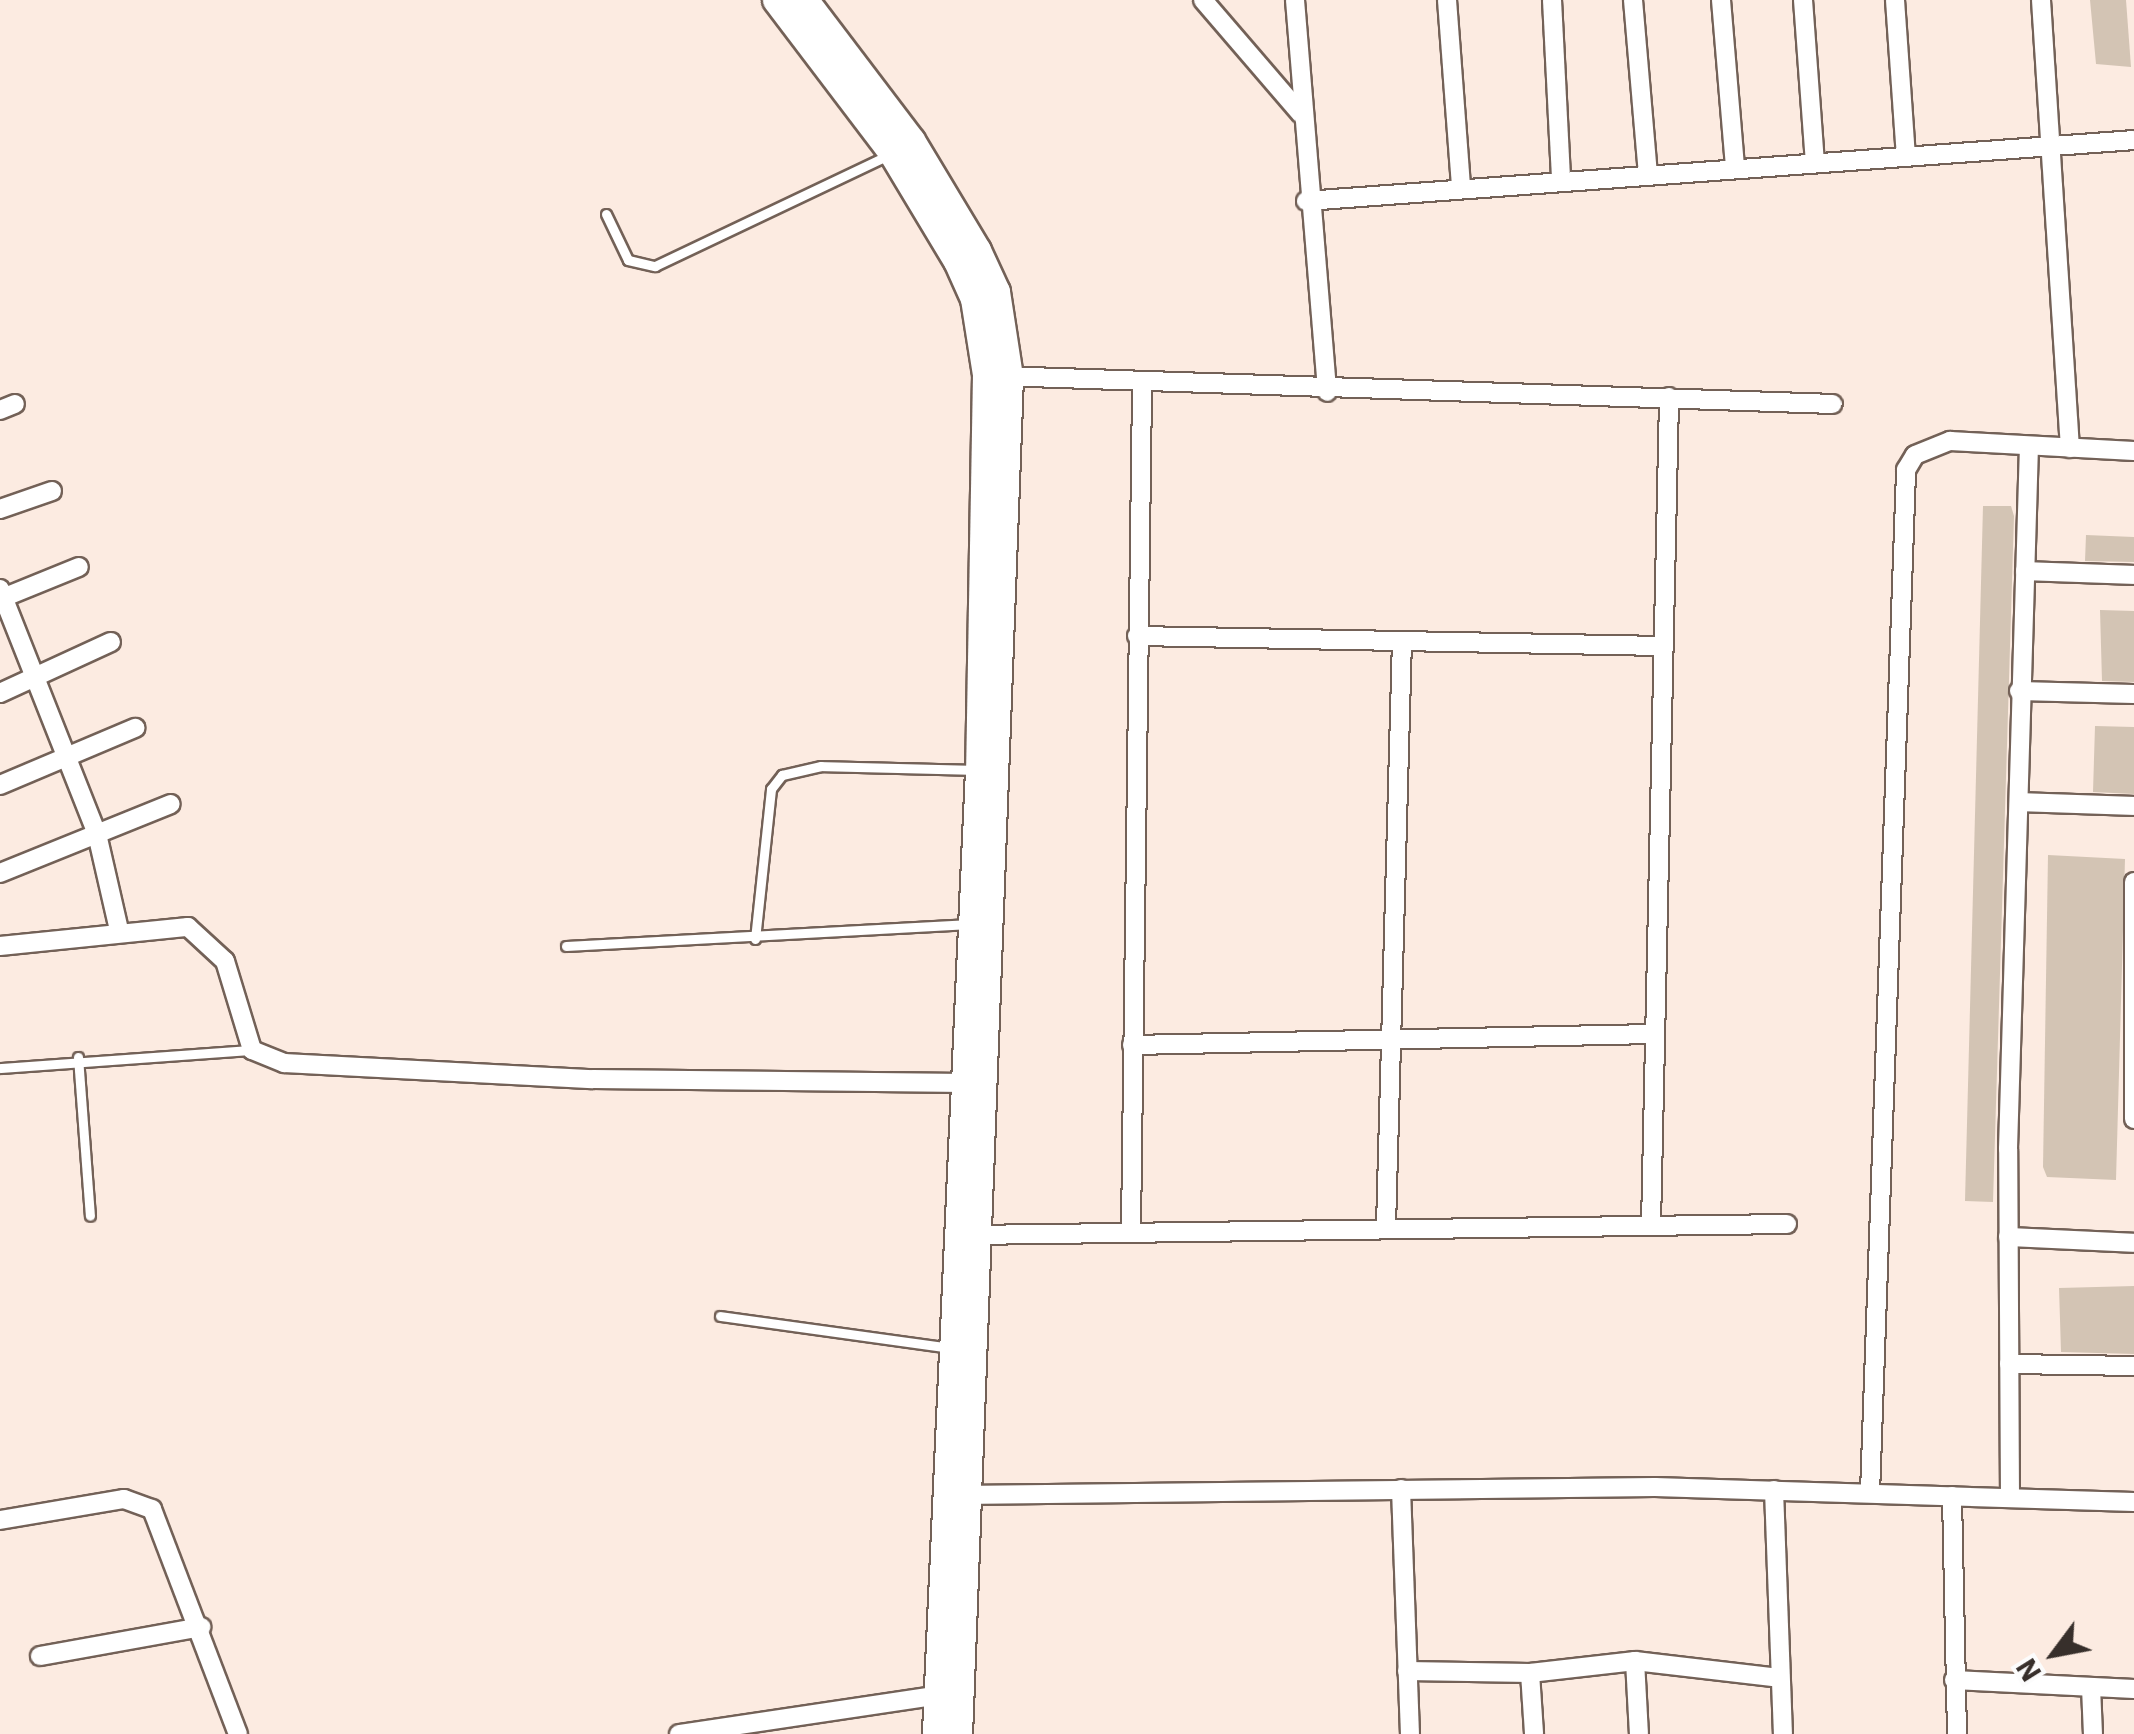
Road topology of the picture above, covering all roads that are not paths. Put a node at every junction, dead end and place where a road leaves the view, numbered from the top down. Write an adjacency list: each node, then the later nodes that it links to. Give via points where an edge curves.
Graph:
1 (777, 0): 15 (main road)
2 (804, 0): 24 (main road, via 910,141 977,251 996,292)
3 (1203, 0): 12 (street)
4 (1295, 0): 12 (street)
5 (1447, 0): 21 (street)
6 (1552, 0): 20 (street)
7 (1632, 0): 19 (street)
8 (1721, 0): 18 (street)
9 (1804, 0): 17 (street)
10 (1896, 0): 16 (street)
11 (2042, 0): 14 (street)
12 (1302, 114): 22 (street)
13 (2134, 140): 14 (street)
14 (2051, 146): 16 (street); 30 (street)
15 (893, 153): 23 (lane, via 654,266 628,260); 24 (main road, via 975,299)
16 (1906, 157): 17 (street)
17 (1815, 163): 18 (street)
18 (1735, 168): 19 (street)
19 (1648, 174): 20 (street)
20 (1562, 179): 21 (street)
21 (1461, 188): 22 (street)
22 (1306, 200): 26 (street)
23 (606, 214)
24 (998, 376): 25 (street); 48 (main road)
25 (1142, 388): 26 (street); 38 (street)
26 (1327, 392): 27 (street)
27 (1669, 397): 28 (street); 41 (street)
28 (1833, 404)
29 (2029, 446): 30 (street); 35 (street); 84 (street, via 1932,444 1915,454 1900,492)
30 (2070, 448): 31 (street)
31 (2134, 450)
32 (52, 491): 33 (street)
33 (0, 509)
34 (79, 567): 37 (street)
35 (2025, 571): 36 (street); 43 (street)
36 (2134, 575)
37 (1, 595): 42 (street)
38 (1137, 636): 39 (street); 64 (street)
39 (1402, 640): 41 (street); 63 (street)
40 (111, 642): 42 (street)
41 (1662, 646): 62 (street)
42 (36, 678): 44 (street); 47 (street)
43 (2019, 690): 45 (street); 50 (street)
44 (0, 692)
45 (2134, 694)
46 (135, 728): 47 (street)
47 (68, 755): 49 (street); 53 (street)
48 (990, 771): 57 (main road); 59 (lane, via 821,766 782,775 771,789); 75 (main road)
49 (0, 785)
50 (2019, 802): 52 (street); 76 (street)
51 (171, 804): 53 (street)
52 (2134, 806)
53 (96, 834): 54 (street); 58 (street)
54 (0, 873)
55 (2134, 882): 56 (street)
56 (2133, 920): 69 (street)
57 (973, 924): 59 (lane); 68 (main road)
58 (118, 930): 60 (street); 65 (street, via 205,935 225,961)
59 (755, 940): 61 (lane)
60 (0, 946)
61 (566, 946)
62 (1653, 1034): 63 (street); 72 (street)
63 (1394, 1039): 64 (street); 73 (street)
64 (1132, 1045): 74 (street)
65 (252, 1050): 66 (lane); 68 (street, via 284,1063 593,1080)
66 (78, 1058): 67 (lane); 70 (lane)
67 (0, 1068)
68 (966, 1083): 75 (main road)
69 (2134, 1120)
70 (90, 1216)
71 (1787, 1224): 72 (street)
72 (1651, 1225): 73 (street)
73 (1386, 1227): 74 (street)
74 (1131, 1229): 75 (street)
75 (970, 1235): 79 (main road); 85 (main road)
76 (2008, 1237): 77 (street); 80 (street)
77 (2134, 1243)
78 (720, 1316): 79 (lane)
79 (954, 1349): 85 (main road)
80 (2009, 1364): 81 (street); 87 (street)
81 (2134, 1366)
82 (1401, 1489): 83 (street); 85 (street); 93 (street)
83 (1774, 1490): 84 (street); 95 (street)
84 (1870, 1493): 86 (street)
85 (958, 1495): 99 (main road); 103 (main road)
86 (1952, 1496): 87 (street); 96 (street)
87 (2010, 1498): 88 (street)
88 (2134, 1502)
89 (0, 1520): 90 (street, via 138,1500 163,1524)
90 (201, 1627): 91 (street); 100 (street)
91 (40, 1656)
92 (1635, 1661): 94 (street); 95 (street); 106 (street)
93 (1406, 1671): 94 (street); 104 (street)
94 (1530, 1673): 105 (street)
95 (1780, 1678): 107 (street)
96 (1954, 1680): 97 (street); 108 (street)
97 (2091, 1687): 98 (street); 109 (street)
98 (2134, 1689)
99 (938, 1695): 101 (street); 102 (main road)
100 (238, 1734)
101 (679, 1734)
102 (937, 1734)
103 (958, 1734)
104 (1410, 1734)
105 (1534, 1734)
106 (1639, 1734)
107 (1784, 1734)
108 (1957, 1734)
109 (2093, 1734)

